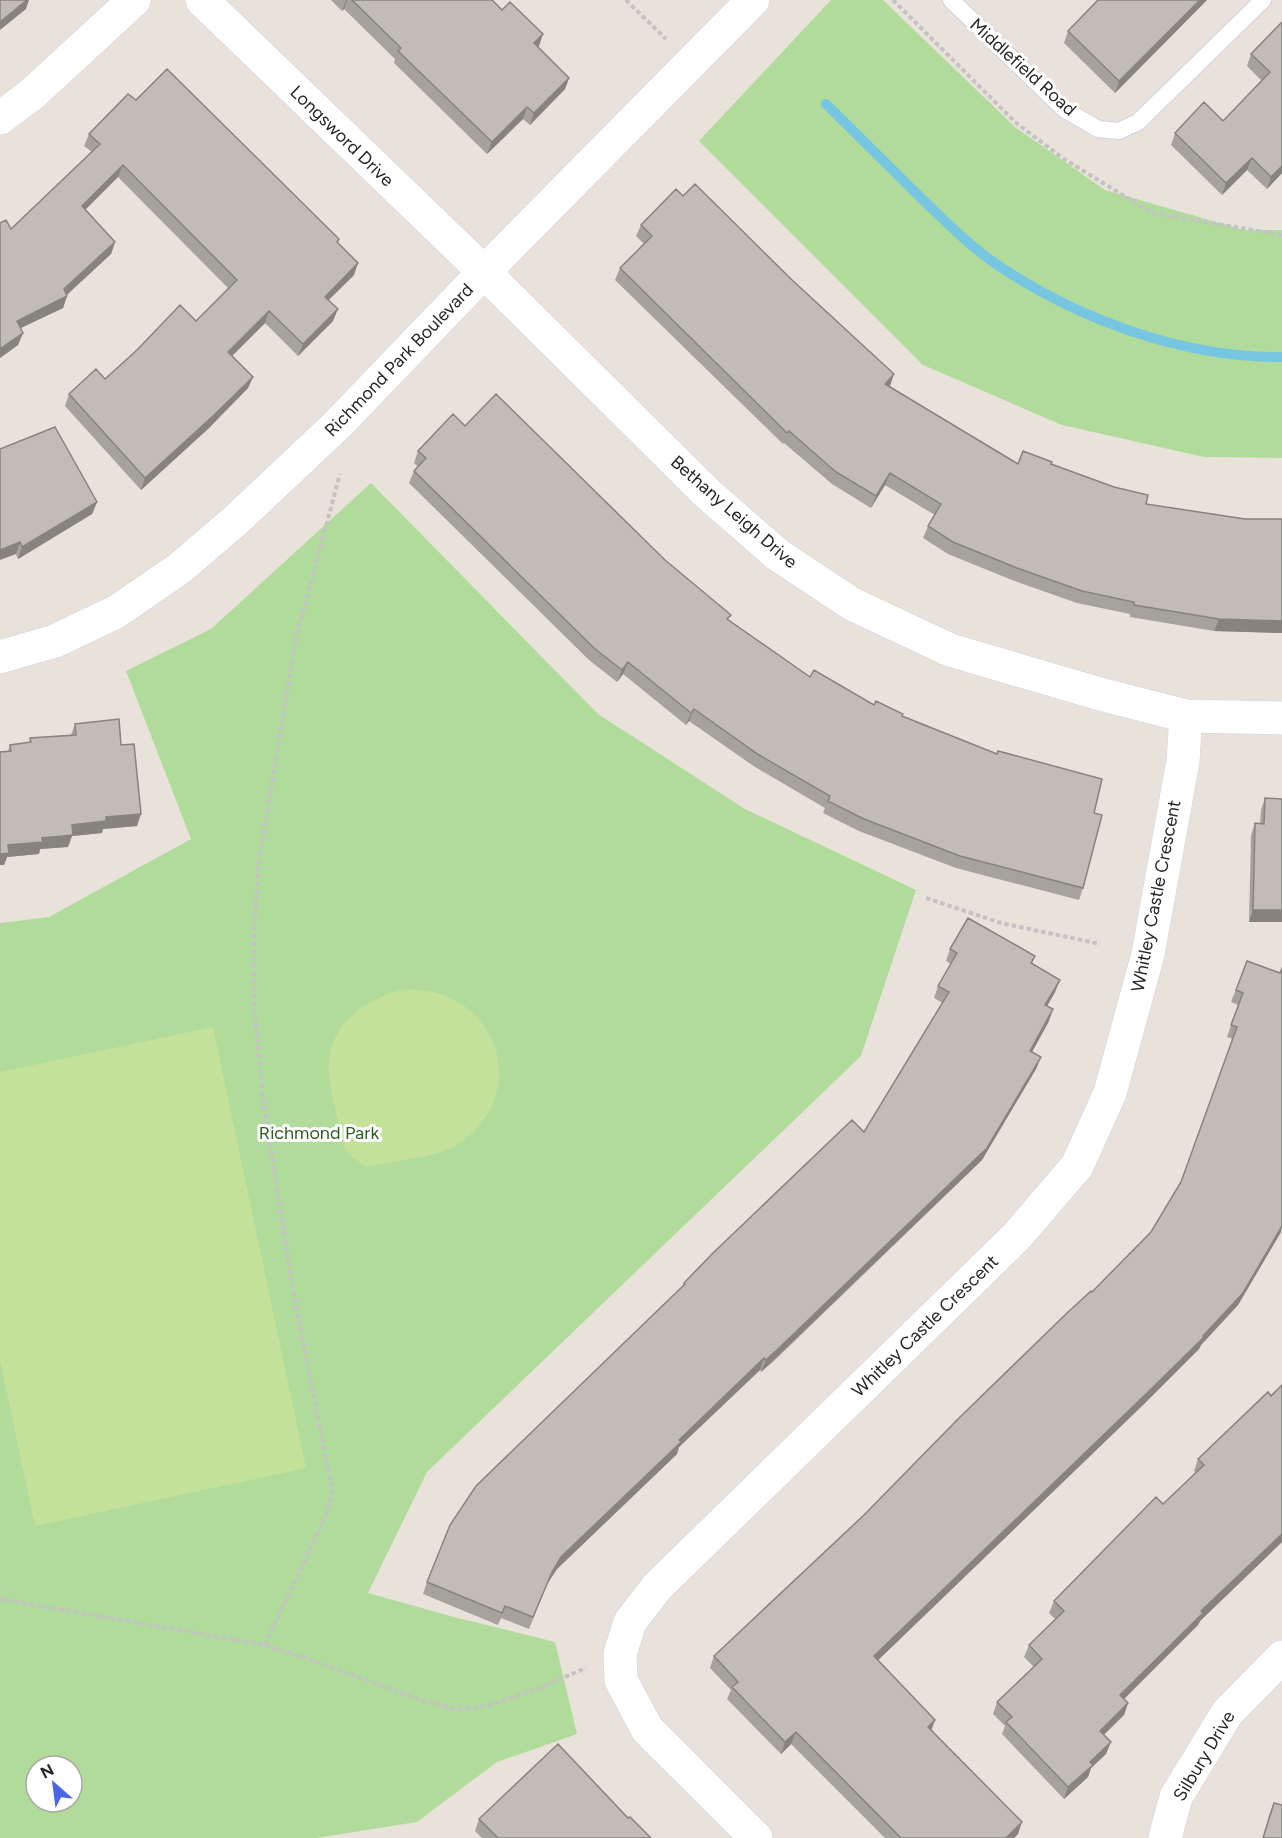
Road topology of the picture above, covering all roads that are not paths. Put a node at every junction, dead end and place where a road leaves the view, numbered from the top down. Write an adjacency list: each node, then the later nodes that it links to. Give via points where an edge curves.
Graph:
1 (134, 0): 6 (street, via 32,94)
2 (202, 0): 7 (street, Longsword Drive)
3 (753, 0): 7 (street, Richmond Park Boulevard)
4 (951, 0): 5 (lane, Middlefield Road, via 1064,109 1098,129 1119,131 1138,122)
5 (1263, 0)
6 (0, 118)
7 (483, 272): 8 (street, Richmond Park Boulevard, via 337,426 180,568 116,612 55,641); 9 (street, Bethany Leigh Drive, via 708,494 778,555 852,604 950,650)
8 (0, 657)
9 (1186, 716): 10 (street, Bethany Leigh Drive); 12 (street, Whitley Castle Crescent, via 1183,761 1148,954 1110,1093 1077,1166 1016,1238 657,1587 630,1622 621,1654 621,1680 647,1729)
10 (1282, 718)
11 (1282, 1657): 13 (street, Silbury Drive, via 1227,1713 1176,1797)
12 (756, 1838)
13 (1165, 1838)

